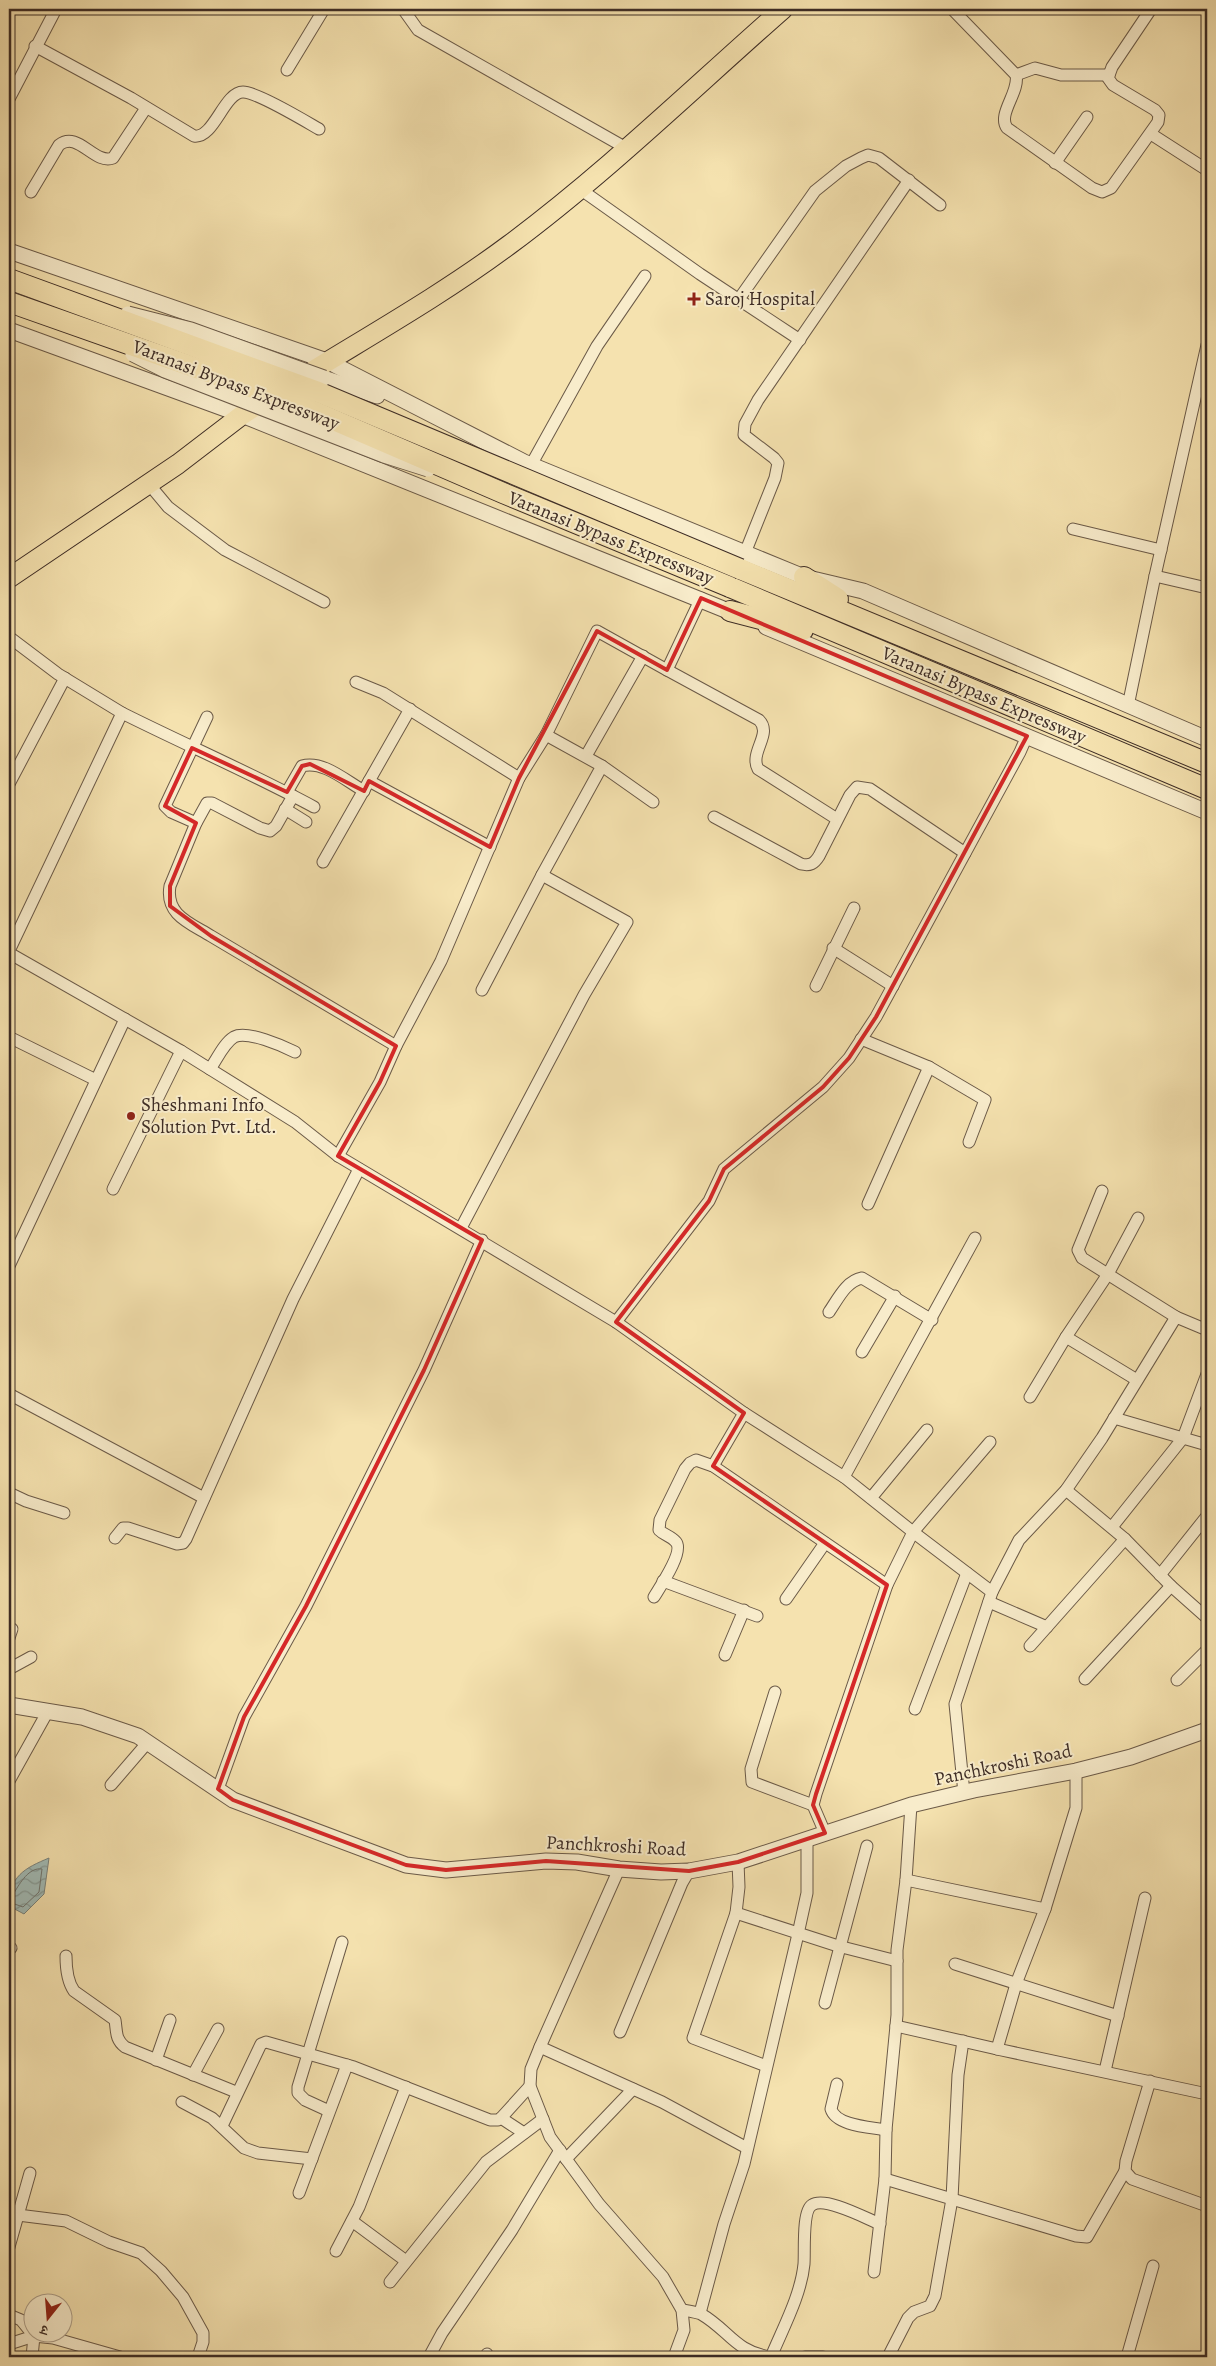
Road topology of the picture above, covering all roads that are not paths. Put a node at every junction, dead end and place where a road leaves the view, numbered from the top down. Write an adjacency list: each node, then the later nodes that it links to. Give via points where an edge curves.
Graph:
1 (56, 9): 7 (street)
2 (324, 9): 8 (street)
3 (403, 9): 16 (street, via 418,30)
4 (783, 9): 16 (main road)
5 (952, 9): 9 (street)
6 (1151, 9): 10 (street)
7 (35, 46): 11 (street); 12 (street)
8 (287, 70)
9 (1016, 75): 10 (street, via 1035,68 1061,75); 17 (street, via 1016,87 1006,112 1005,125)
10 (1108, 75): 15 (street, via 1113,85 1158,114 1158,122)
11 (9, 98)
12 (146, 108): 14 (street, via 198,137 206,132 237,93 242,92); 21 (street, via 113,158 104,158 71,141 64,141)
13 (1087, 117): 17 (street)
14 (320, 129)
15 (1151, 134): 17 (street, via 1107,191 1092,188); 18 (street)
16 (626, 148): 20 (main road)
17 (1055, 163)
18 (1207, 170)
19 (909, 180): 22 (street); 27 (street, via 873,155 846,166 805,204); 30 (street)
20 (580, 188): 27 (street); 32 (main road, via 508,246)
21 (31, 192)
22 (940, 205)
23 (9, 251): 32 (street)
24 (645, 276): 35 (street, via 597,346)
25 (9, 278): 26 (highway, Varanasi Bypass Expressway, bridge)
26 (57, 296): 32 (street, bridge, via 191,330); 39 (highway, Varanasi Bypass Expressway, bridge, via 318,392)
27 (740, 299): 30 (street)
28 (9, 302): 51 (highway, Varanasi Bypass Expressway, bridge, via 290,401)
29 (9, 330): 33 (street)
30 (800, 340): 39 (street, via 744,424 744,435 778,463)
31 (1207, 345): 38 (street)
32 (326, 370): 33 (main road); 35 (street, via 437,418)
33 (242, 414): 34 (main road); 45 (street)
34 (200, 446): 36 (main road); 40 (main road, via 170,454)
35 (531, 464): 39 (street)
36 (148, 483): 42 (main road); 46 (street, via 168,507 225,550)
37 (1073, 529): 38 (street)
38 (1161, 550): 41 (street)
39 (742, 561): 43 (street); 48 (highway, Varanasi Bypass Expressway)
40 (9, 564)
41 (1155, 576): 44 (street); 56 (street)
42 (9, 578)
43 (804, 578): 48 (highway); 56 (street, via 863,591)
44 (1207, 588)
45 (701, 598): 47 (street); 53 (street)
46 (324, 602)
47 (730, 612): 51 (highway); 61 (street)
48 (884, 628): 65 (highway, Varanasi Bypass Expressway)
49 (12, 639): 50 (street); 54 (street)
50 (9, 652)
51 (887, 654): 70 (highway, Varanasi Bypass Expressway)
52 (643, 656): 53 (street); 60 (street, via 597,631); 64 (street)
53 (668, 670): 77 (street, via 759,720 765,730 754,758 758,769)
54 (65, 678): 58 (street); 68 (street)
55 (356, 682): 57 (street, via 384,693)
56 (1128, 706): 62 (street)
57 (410, 709): 67 (street); 69 (street)
58 (122, 713): 63 (street); 86 (street)
59 (207, 717): 63 (street)
60 (546, 735): 64 (street); 67 (street)
61 (1027, 736): 75 (street); 81 (street)
62 (1207, 739)
63 (192, 748): 71 (street); 79 (street, via 165,806)
64 (586, 756): 66 (street)
65 (1207, 763)
66 (602, 766): 72 (street); 83 (street)
67 (519, 778): 80 (street)
68 (9, 784)
69 (366, 786): 71 (street, via 310,764 302,766); 80 (street); 82 (street)
70 (1207, 789)
71 (290, 794): 73 (street); 74 (street)
72 (653, 802)
73 (314, 807)
74 (285, 809): 78 (street); 79 (street, via 270,831 212,803 207,803)
75 (1207, 812)
76 (714, 817): 77 (street, via 809,866 815,863)
77 (837, 819): 81 (street, via 850,795 857,787 863,787)
78 (306, 822)
79 (196, 823): 93 (street, via 170,886 170,906 182,918 211,936)
80 (490, 847): 93 (street, via 441,961)
81 (965, 853): 88 (street)
82 (323, 862)
83 (542, 875): 89 (street); 106 (street, via 627,922 584,994)
84 (854, 908): 85 (street)
85 (833, 948): 87 (street); 88 (street)
86 (9, 952): 90 (street)
87 (816, 986)
88 (893, 986): 92 (street)
89 (482, 990)
90 (125, 1019): 94 (street); 98 (street)
91 (13, 1039): 98 (street)
92 (861, 1039): 96 (street); 115 (street, via 849,1058 823,1086 724,1169 708,1201)
93 (396, 1046): 100 (street, via 380,1082)
94 (182, 1051): 97 (street); 102 (street)
95 (295, 1052): 97 (street, via 275,1043 240,1035 226,1044)
96 (929, 1067): 99 (street, via 985,1100); 104 (street)
97 (210, 1069): 100 (street, via 295,1122)
98 (96, 1080): 109 (street)
99 (969, 1142)
100 (338, 1156): 101 (street)
101 (359, 1168): 106 (street); 133 (street, via 293,1299)
102 (113, 1189)
103 (1102, 1191): 110 (street, via 1078,1250 1082,1258)
104 (868, 1204)
105 (1138, 1218): 110 (street)
106 (460, 1228): 108 (street)
107 (975, 1238): 114 (street)
108 (482, 1240): 115 (street); 170 (street, via 424,1370 306,1606 244,1717)
109 (9, 1266)
110 (1108, 1274): 113 (street); 117 (street)
111 (895, 1296): 112 (street, via 862,1278 847,1286); 114 (street); 118 (street)
112 (829, 1312)
113 (1176, 1317): 116 (street); 120 (street)
114 (932, 1320): 130 (street)
115 (616, 1322): 123 (street)
116 (1207, 1330)
117 (1066, 1337): 120 (street); 122 (street)
118 (862, 1352)
119 (1207, 1374): 126 (street)
120 (1137, 1380): 124 (street)
121 (9, 1394): 133 (street)
122 (1030, 1397)
123 (744, 1413): 129 (street); 130 (street)
124 (1114, 1418): 126 (street); 131 (street)
125 (927, 1430): 134 (street)
126 (1183, 1438): 128 (street); 137 (street)
127 (990, 1442): 138 (street)
128 (1207, 1445)
129 (713, 1466): 141 (street); 144 (street, via 701,1460 690,1463 660,1520 659,1530 678,1546 676,1558)
130 (844, 1477): 134 (street)
131 (1066, 1490): 137 (street); 148 (street, via 1019,1540)
132 (9, 1493): 135 (street)
133 (204, 1498): 139 (street, via 183,1543 177,1544 128,1528 123,1528)
134 (870, 1498): 138 (street)
135 (64, 1513)
136 (1207, 1516): 143 (street)
137 (1112, 1527): 140 (street)
138 (913, 1532): 142 (street); 145 (street)
139 (115, 1538)
140 (1125, 1539): 143 (street); 153 (street)
141 (825, 1543): 145 (street); 149 (street)
142 (967, 1573): 148 (street); 163 (street)
143 (1160, 1575): 146 (street)
144 (663, 1580): 147 (street); 150 (street)
145 (887, 1585): 172 (street)
146 (1171, 1586): 152 (street); 159 (street)
147 (654, 1597)
148 (990, 1597): 153 (street); 171 (street, via 955,1704)
149 (786, 1599)
150 (744, 1610): 151 (street); 156 (street)
151 (757, 1616)
152 (1207, 1618)
153 (1047, 1626): 154 (street)
154 (1030, 1646)
155 (1207, 1650): 160 (street)
156 (725, 1655)
157 (31, 1657): 158 (street)
158 (10, 1664)
159 (1086, 1679)
160 (1177, 1680)
161 (775, 1692): 172 (street, via 750,1777 752,1782)
162 (9, 1705): 164 (street, Panchkroshi Road)
163 (915, 1709)
164 (48, 1711): 166 (street, Panchkroshi Road, via 82,1717); 168 (street)
165 (1207, 1730): 167 (street, Panchkroshi Road, via 1130,1757)
166 (148, 1742): 169 (street); 170 (street, Panchkroshi Road)
167 (1076, 1771): 171 (street, Panchkroshi Road); 182 (street, via 1076,1808)
168 (9, 1781)
169 (111, 1785)
170 (218, 1789): 178 (street, Panchkroshi Road, via 233,1800 406,1865 446,1870 546,1861)
171 (964, 1793): 173 (street, Panchkroshi Road)
172 (814, 1805): 174 (street)
173 (911, 1805): 174 (street, Panchkroshi Road); 180 (street)
174 (825, 1833): 175 (street, Panchkroshi Road)
175 (807, 1840): 177 (street, Panchkroshi Road); 184 (street, via 807,1893)
176 (867, 1846): 186 (street)
177 (738, 1862): 179 (street, Panchkroshi Road); 183 (street, via 740,1887)
178 (619, 1869): 179 (street, Panchkroshi Road); 198 (street)
179 (689, 1871): 196 (street)
180 (906, 1880): 182 (street); 188 (street)
181 (1145, 1898): 192 (street)
182 (1046, 1909): 190 (street)
183 (736, 1913): 184 (street); 203 (street, via 693,2038)
184 (798, 1934): 186 (street); 203 (street)
185 (342, 1942): 200 (street)
186 (838, 1946): 188 (street); 191 (street)
187 (66, 1956): 201 (street, via 66,1969 74,1991 115,2020 118,2042)
188 (897, 1961): 194 (street)
189 (954, 1964): 190 (street)
190 (1016, 1984): 192 (street); 199 (street)
191 (825, 2003)
192 (1118, 2016): 204 (street)
193 (170, 2020): 201 (street)
194 (896, 2026): 197 (street); 218 (street)
195 (218, 2028): 205 (street)
196 (620, 2032)
197 (963, 2041): 199 (street); 227 (street, via 958,2075)
198 (540, 2047): 208 (street, via 531,2069); 210 (street)
199 (997, 2049): 204 (street)
200 (308, 2053): 202 (street); 211 (street, via 272,2042 261,2044); 214 (street, via 298,2093)
201 (156, 2060): 205 (street)
202 (347, 2065): 209 (street); 214 (street)
203 (766, 2066): 220 (street)
204 (1105, 2071): 206 (street)
205 (193, 2075): 211 (street)
206 (1150, 2081): 212 (street); 223 (street)
207 (836, 2084): 218 (street, via 832,2114 844,2122)
208 (530, 2086): 215 (street); 216 (street)
209 (406, 2087): 215 (street, via 490,2120); 230 (street, via 360,2207)
210 (633, 2089): 220 (street); 221 (street)
211 (236, 2092): 217 (street)
212 (1207, 2094)
213 (182, 2102): 217 (street)
214 (330, 2112): 222 (street)
215 (501, 2118): 219 (street)
216 (543, 2119): 219 (street); 221 (street, via 550,2137)
217 (222, 2126): 222 (street, via 244,2148 258,2153)
218 (886, 2130): 225 (street)
219 (524, 2133): 234 (street, via 486,2162)
220 (748, 2148): 239 (street)
221 (563, 2154): 238 (street, via 599,2204 662,2277); 250 (street, via 442,2332)
222 (312, 2159): 226 (street)
223 (1125, 2171): 227 (street, via 1087,2237); 228 (street, via 1132,2179)
224 (30, 2173): 229 (street)
225 (885, 2179): 227 (street); 231 (street)
226 (299, 2193)
227 (952, 2199): 255 (street, via 933,2302 908,2318)
228 (1207, 2206)
229 (18, 2215): 232 (street); 249 (street, via 66,2221 141,2254 187,2304 203,2332)
230 (352, 2220): 233 (street); 234 (street)
231 (880, 2224): 236 (street); 252 (street, via 830,2204 819,2202 810,2205 806,2214 800,2284)
232 (9, 2247)
233 (336, 2250)
234 (406, 2261): 237 (street)
235 (1153, 2266): 256 (street)
236 (874, 2272)
237 (390, 2282)
238 (682, 2310): 239 (street); 251 (street, via 684,2330)
239 (700, 2314): 252 (street, via 745,2350)
240 (9, 2315): 241 (street)
241 (22, 2321)
242 (22, 2340): 243 (street)
243 (9, 2344)
244 (33, 2344): 247 (street)
245 (70, 2344): 246 (street)
246 (97, 2354): 248 (street)
247 (32, 2357)
248 (120, 2357)
249 (198, 2357)
250 (429, 2357)
251 (674, 2357)
252 (771, 2357)
253 (805, 2357): 254 (street)
254 (823, 2357)
255 (888, 2357)
256 (1127, 2357)

